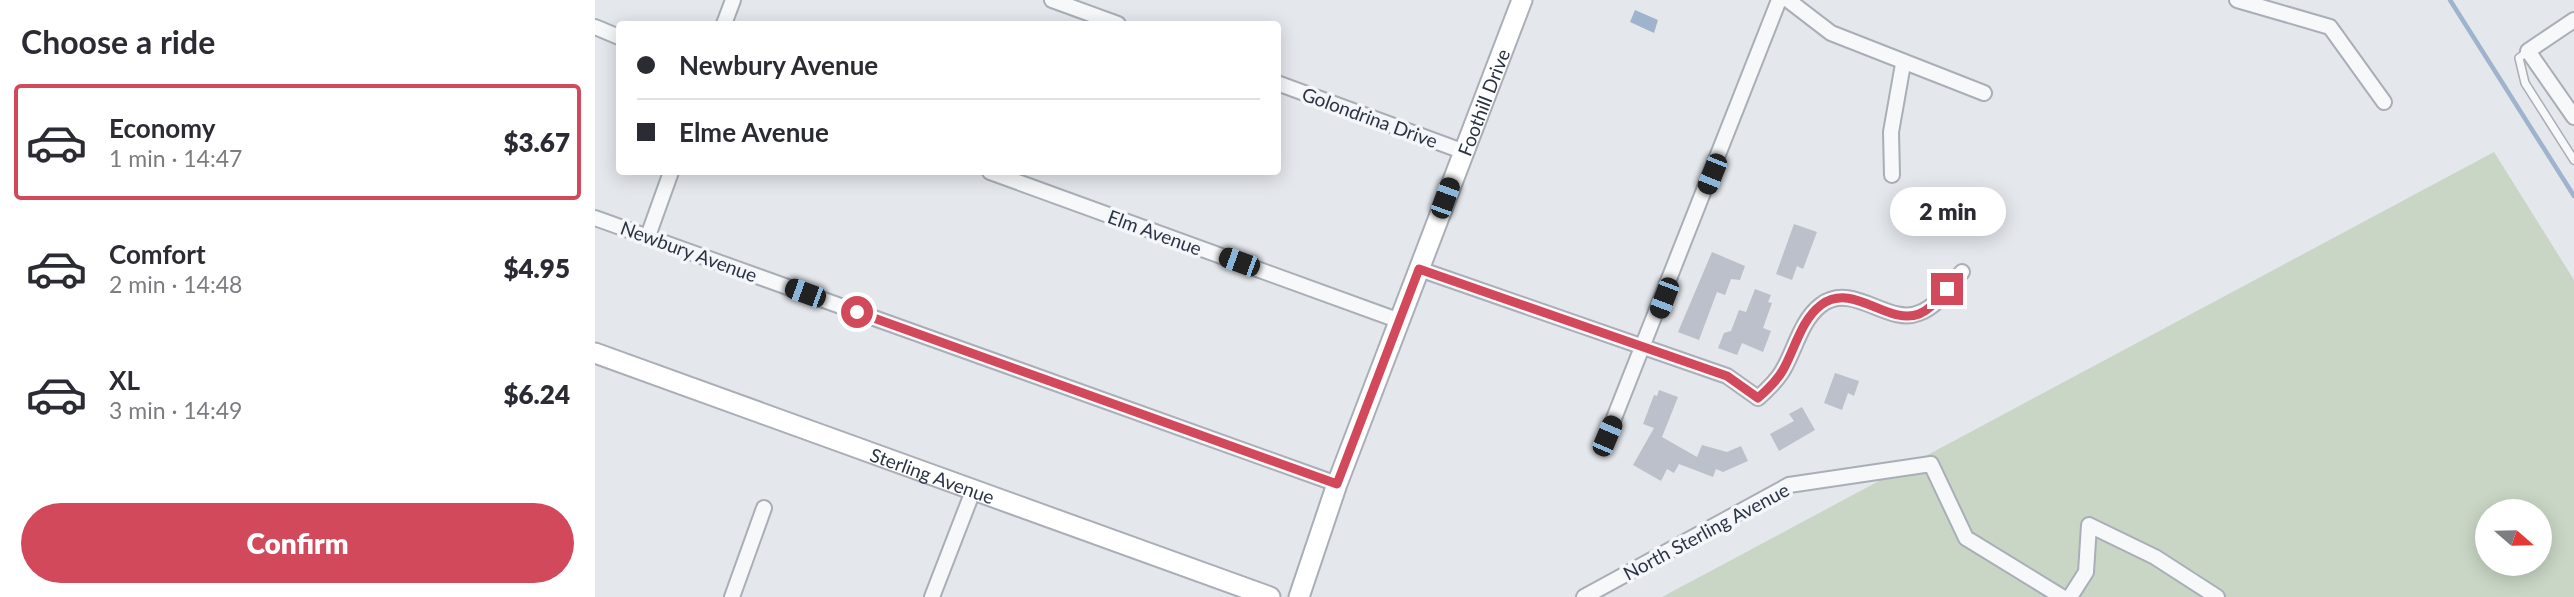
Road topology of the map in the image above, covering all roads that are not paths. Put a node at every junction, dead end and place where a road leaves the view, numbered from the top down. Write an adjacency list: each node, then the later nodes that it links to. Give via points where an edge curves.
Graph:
1 (733, 0): 8 (street)
2 (1052, 0): 9 (street)
3 (1522, 0): 18 (street, Foothill Drive)
4 (1779, 0): 28 (street)
5 (1789, 0): 13 (street, via 1831,33)
6 (2238, 0): 16 (street, via 2330,27)
7 (2574, 20): 12 (street)
8 (725, 21)
9 (1110, 21)
10 (595, 27): 11 (street)
11 (616, 36)
12 (2528, 51): 17 (street); 19 (lane, via 2519,58 2525,83)
13 (1903, 64): 15 (street); 22 (street, via 1891,132)
14 (1281, 84): 18 (street, Golondrina Drive)
15 (1983, 93)
16 (2384, 102)
17 (2574, 117)
18 (1462, 150): 25 (street, Foothill Drive)
19 (2574, 160)
20 (670, 175): 24 (street)
21 (998, 175): 27 (street, Elm Avenue)
22 (1892, 175)
23 (595, 218): 24 (street, Newbury Avenue)
24 (648, 236): 31 (street, Newbury Avenue)
25 (1419, 269): 27 (street, Foothill Drive); 28 (street)
26 (1962, 272): 28 (street, via 1919,314 1902,316 1863,301 1837,299 1821,304 1804,325 1782,372 1758,398 1727,376)
27 (1400, 321): 31 (street, Foothill Drive)
28 (1644, 348): 30 (street)
29 (595, 353): 32 (street, Sterling Avenue)
30 (1607, 436)
31 (1337, 484): 37 (street, Foothill Drive)
32 (973, 491): 35 (street); 36 (street, Sterling Avenue)
33 (764, 508): 34 (street)
34 (732, 597)
35 (932, 597)
36 (1270, 597)
37 (1299, 597)
38 (1584, 597): 39 (street, North Sterling Avenue, via 1789,485 1931,464 1966,538)
39 (2062, 597)
40 (2070, 597): 41 (street, via 2086,572 2089,525 2155,557)
41 (2217, 597)

